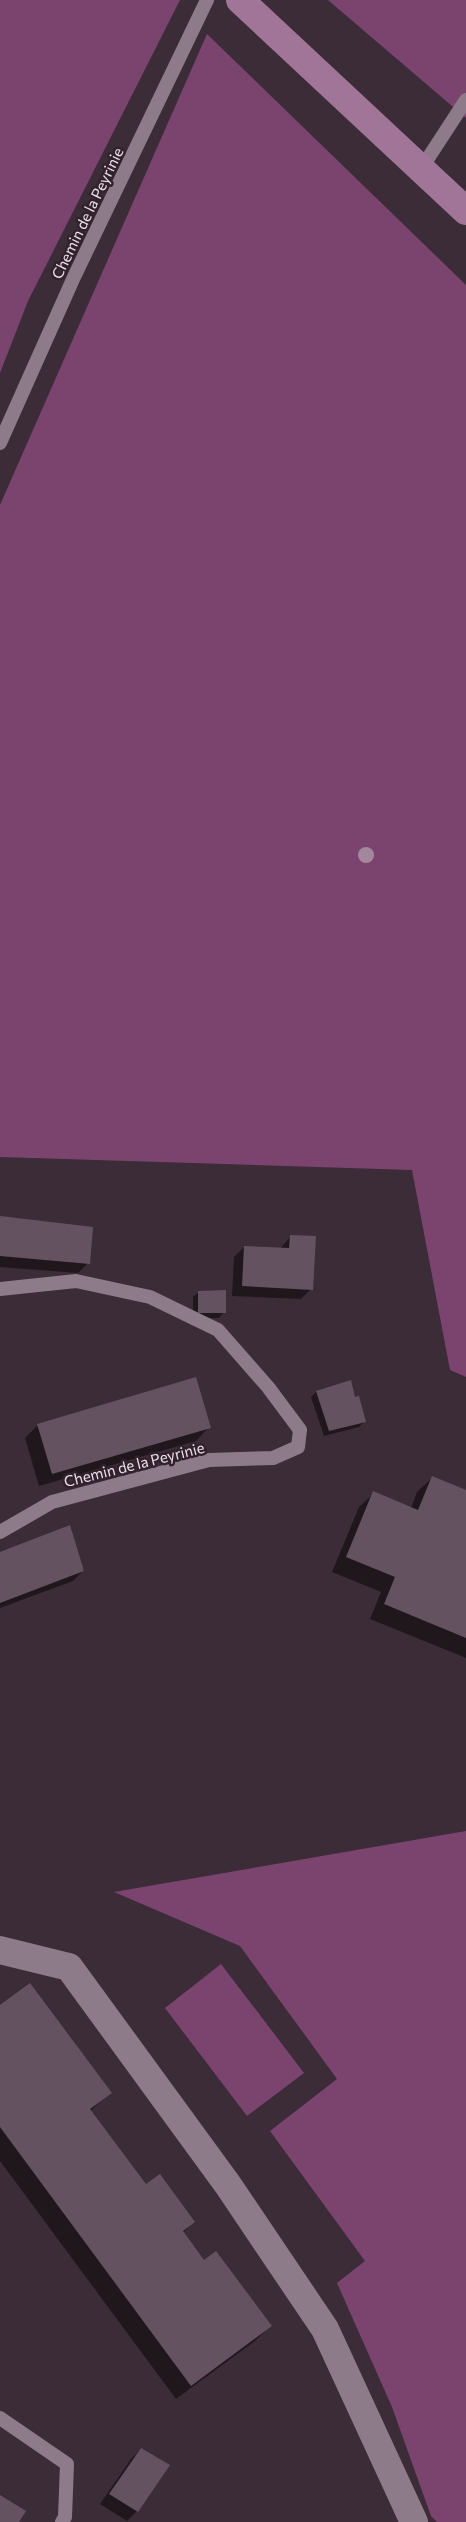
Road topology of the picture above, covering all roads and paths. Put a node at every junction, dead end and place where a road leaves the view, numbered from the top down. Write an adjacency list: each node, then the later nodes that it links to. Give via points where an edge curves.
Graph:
1 (207, 0): 6 (lane, Chemin de la Peyrinie, via 74,278)
2 (240, 0): 4 (main road)
3 (466, 100): 4 (lane)
4 (421, 169): 5 (main road)
5 (466, 211)
6 (0, 442)
7 (0, 1289): 8 (lane, Chemin de la Peyrinie, via 76,1281 150,1296 218,1330 268,1387 300,1430 298,1447 273,1458 209,1460 52,1502)
8 (0, 1532)
9 (0, 1950): 12 (street, via 69,1967 228,2185 325,2329)
10 (0, 2418): 11 (lane, via 67,2464)
11 (62, 2522)
12 (414, 2522)

